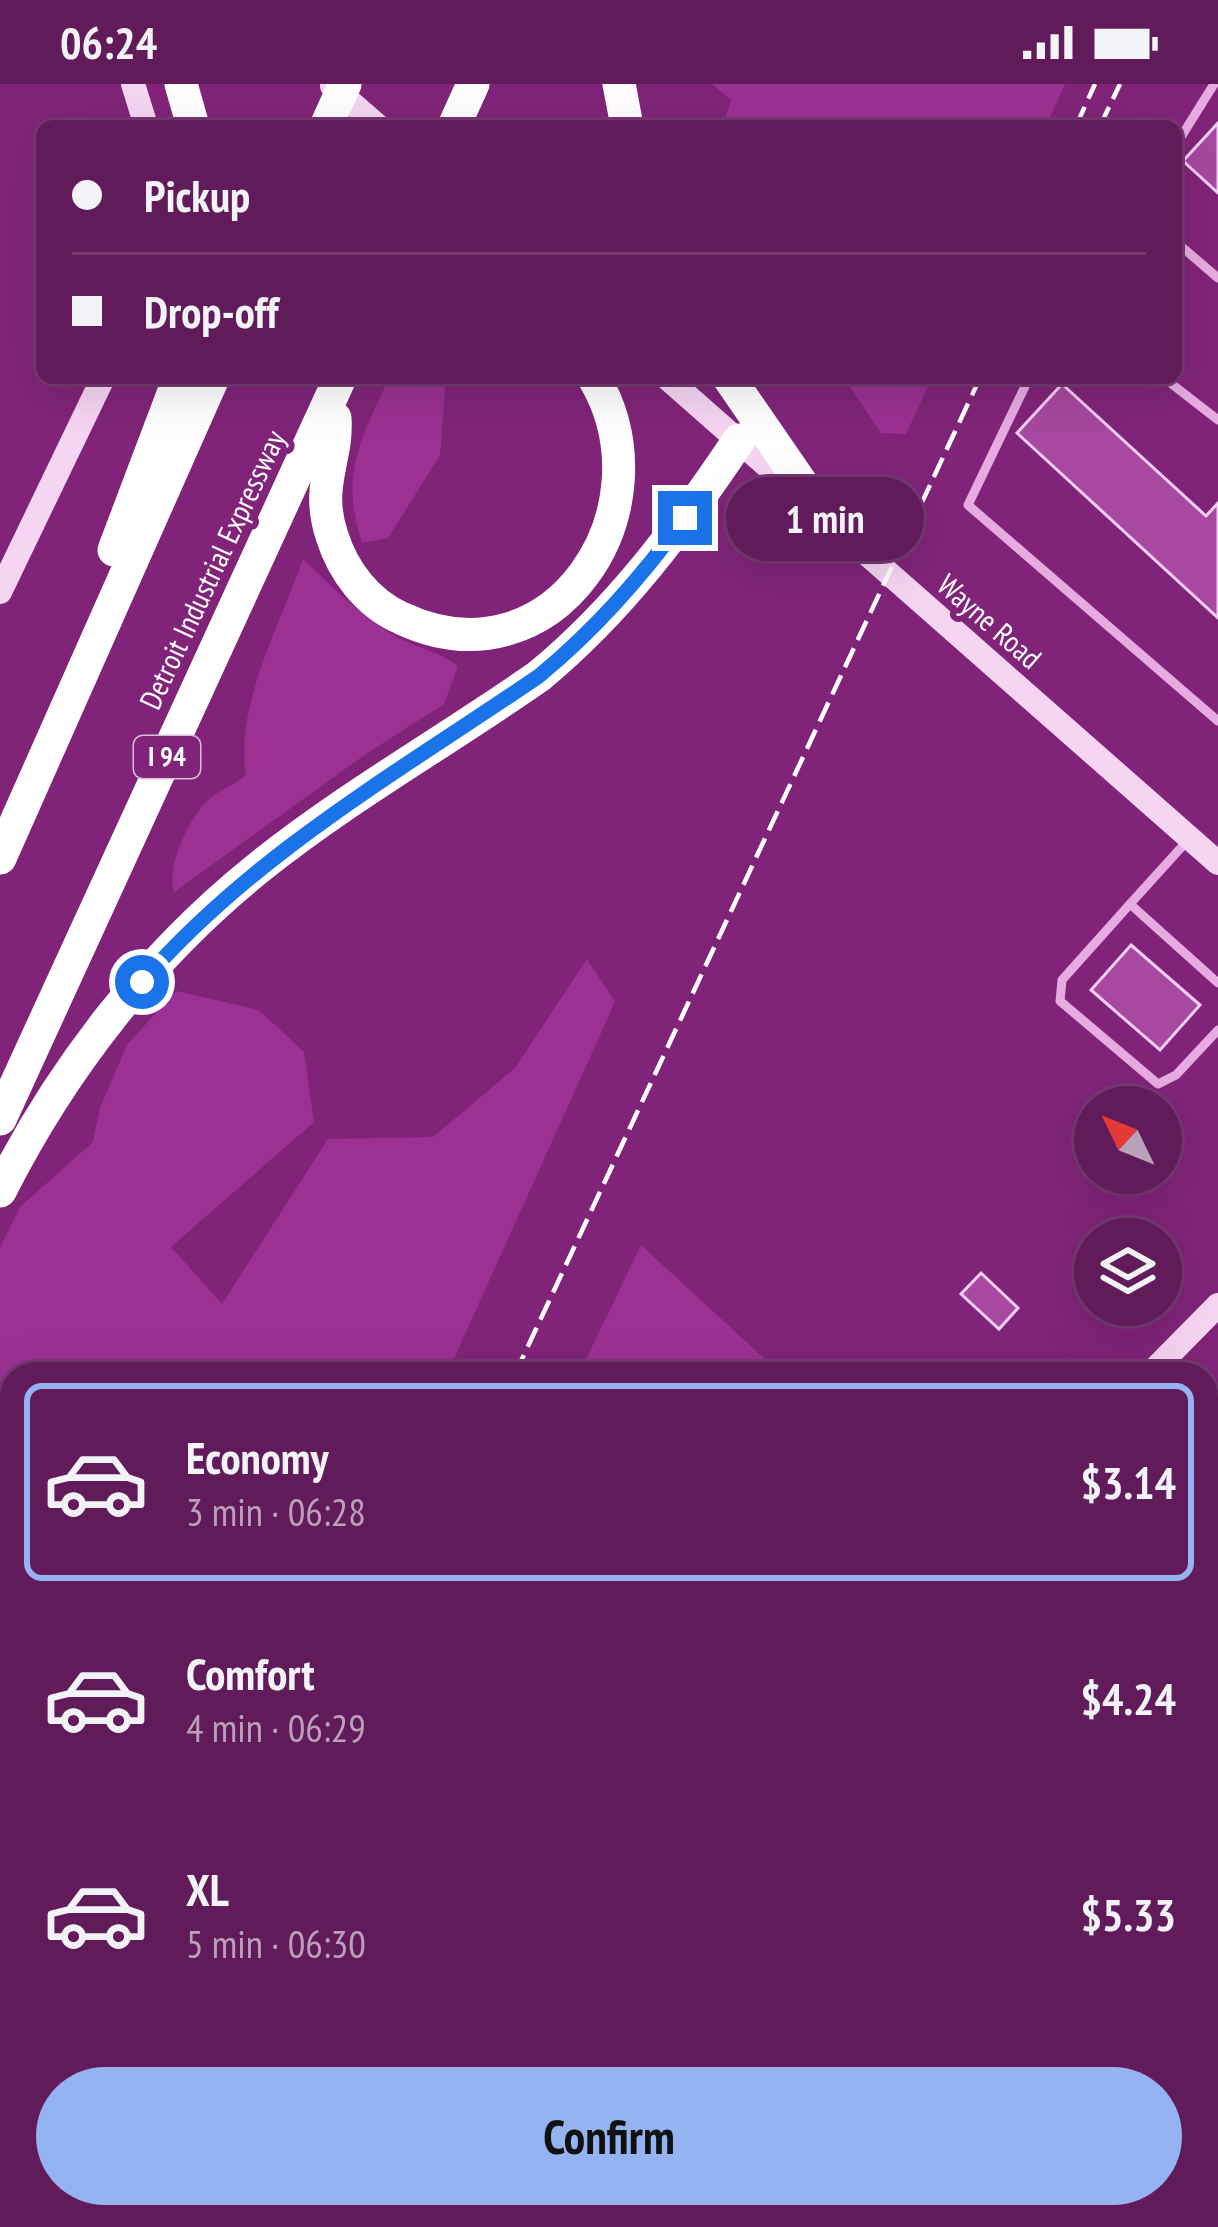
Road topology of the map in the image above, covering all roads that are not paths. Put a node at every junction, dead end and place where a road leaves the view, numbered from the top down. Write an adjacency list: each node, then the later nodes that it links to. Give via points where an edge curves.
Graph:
1 (133, 84): 8 (main road)
2 (182, 84): 9 (highway)
3 (330, 84): 11 (main road)
4 (345, 84): 10 (highway, bridge)
5 (473, 84): 12 (highway)
6 (619, 84): 13 (highway)
7 (1214, 84): 14 (lane)
8 (144, 120)
9 (191, 120)
10 (329, 120)
11 (371, 120)
12 (457, 120)
13 (626, 120)
14 (1182, 135)
15 (1182, 247): 16 (lane)
16 (1218, 278)
17 (100, 384): 29 (main road)
18 (176, 384): 32 (highway, via 30,746)
19 (210, 384): 32 (highway)
20 (597, 384): 25 (highway, via 614,421 618,486 610,528 589,568 532,620 455,635 381,607 340,557 326,513)
21 (674, 384): 27 (main road, Wayne Road)
22 (733, 384): 28 (highway)
23 (1026, 384): 30 (lane, via 968,505)
24 (1172, 384): 26 (lane)
25 (337, 386): 37 (highway, Detroit Industrial Expressway / I 94)
26 (1218, 421)
27 (739, 440): 28 (main road, Wayne Road); 38 (highway, via 646,571 576,646 258,868 166,954 76,1063)
28 (822, 513): 31 (main road, Wayne Road)
29 (0, 592)
30 (1218, 721)
31 (1190, 838): 33 (main road, Wayne Road); 34 (lane)
32 (0, 857)
33 (1218, 863)
34 (1130, 904): 35 (lane); 36 (lane, via 1062,980 1060,1000 1158,1084)
35 (1218, 983)
36 (1218, 1030)
37 (0, 1119)
38 (0, 1191)
39 (1218, 1305): 40 (main road)
40 (1162, 1362)

